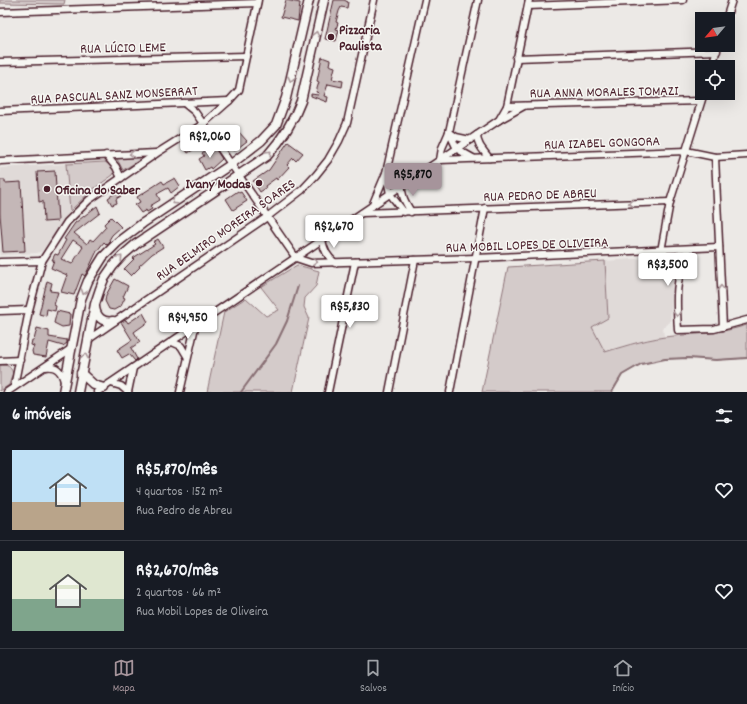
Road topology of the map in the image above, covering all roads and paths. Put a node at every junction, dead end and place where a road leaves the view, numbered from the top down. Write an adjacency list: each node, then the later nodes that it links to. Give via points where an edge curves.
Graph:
1 (309, 0): 37 (main road, one-way to 37, via 286,98 276,124 261,142)
2 (324, 0): 39 (main road, one-way to 2, via 267,156 282,139 295,117)
3 (374, 0): 49 (street, RUA BELMIRO MOREIRA SOARES, via 347,123 339,141 316,175 302,190)
4 (425, 0): 38 (street)
5 (478, 0): 24 (street)
6 (683, 0): 9 (street)
7 (732, 0): 11 (street)
8 (257, 2): 10 (street); 13 (street)
9 (528, 3): 14 (street)
10 (0, 12)
11 (728, 12)
12 (695, 49): 14 (street)
13 (246, 56): 15 (street, RUA LÚCIO LEME); 16 (street, via 239,90)
14 (516, 58): 20 (street)
15 (0, 62)
16 (229, 101): 18 (street, RUA PASCUAL SANZ MONSERRAT); 23 (street)
17 (701, 101): 19 (street, RUA ANNA MORALES TOMAZI); 28 (street)
18 (184, 103): 21 (street, RUA PASCUAL SANZ MONSERRAT); 23 (street, via 195,112)
19 (524, 105): 20 (street, RUA ANNA MORALES TOMAZI); 22 (street)
20 (507, 106): 22 (street)
21 (0, 111)
22 (500, 120): 25 (street)
23 (203, 124): 29 (street); 37 (street)
24 (449, 132): 26 (street, via 456,137); 27 (street); 35 (street)
25 (477, 135): 26 (street); 33 (street, via 480,147)
26 (470, 140): 27 (street)
27 (457, 149): 34 (street); 35 (street)
28 (686, 151): 32 (street, RUA IZABEL GONGORA); 33 (street, RUA IZABEL GONGORA); 43 (street)
29 (157, 153): 30 (street, one-way to 30); 40 (street)
30 (106, 155): 36 (street); 40 (street)
31 (747, 155): 32 (street, RUA IZABEL GONGORA)
32 (715, 156): 51 (street)
33 (489, 158): 34 (street, RUA IZABEL GONGORA)
34 (475, 159): 35 (street, RUA IZABEL GONGORA)
35 (440, 160): 41 (street)
36 (0, 161)
37 (230, 165): 39 (street); 69 (main road, one-way to 69, via 143,223 103,257 84,290)
38 (386, 172): 41 (street); 42 (street); 44 (street)
39 (238, 176): 49 (street); 61 (main road, one-way to 39, via 104,279 122,256)
40 (121, 178): 57 (street, via 88,200 67,222)
41 (405, 184): 42 (street); 47 (street, via 402,192)
42 (390, 194): 44 (street); 46 (street)
43 (670, 202): 45 (street, RUA PEDRO DE ABREU, one-way to 45); 53 (street)
44 (372, 206): 48 (street)
45 (485, 208): 47 (street, RUA PEDRO DE ABREU); 55 (street)
46 (404, 212): 47 (street, RUA PEDRO DE ABREU); 48 (street, RUA PEDRO DE ABREU)
47 (411, 212)
48 (361, 214): 50 (street)
49 (267, 217): 54 (street); 65 (street, RUA BELMIRO MOREIRA SOARES)
50 (322, 240): 54 (street); 60 (street, via 328,257)
51 (719, 247): 52 (street, RUA MOBIL LOPES DE OLIVEIRA); 68 (street, one-way to 51)
52 (688, 249): 53 (street, RUA MOBIL LOPES DE OLIVEIRA); 68 (street, one-way to 68, via 680,268 676,296 678,330)
53 (661, 251): 55 (street, RUA MOBIL LOPES DE OLIVEIRA)
54 (296, 258): 60 (street, RUA MOBIL LOPES DE OLIVEIRA, one-way to 60, via 311,263); 67 (street)
55 (476, 258): 56 (street, RUA MOBIL LOPES DE OLIVEIRA); 90 (street)
56 (415, 260): 59 (street, RUA MOBIL LOPES DE OLIVEIRA); 89 (street)
57 (42, 261): 58 (street); 62 (street)
58 (0, 262)
59 (355, 262): 60 (street, RUA MOBIL LOPES DE OLIVEIRA); 88 (street)
60 (335, 263)
61 (95, 304): 65 (main road, via 98,317); 66 (main road)
62 (29, 310): 63 (street); 74 (street)
63 (0, 311)
64 (747, 320): 68 (street)
65 (112, 323): 66 (street, RUA BELMIRO MOREIRA SOARES); 70 (street, RUA BELMIRO MOREIRA SOARES)
66 (91, 327): 69 (main road, via 80,327); 70 (main road)
67 (195, 327): 71 (street); 73 (street)
68 (723, 327)
69 (74, 334): 70 (main road, via 77,342); 72 (main road)
70 (89, 339): 78 (main road, one-way to 70)
71 (172, 342): 73 (street, via 181,346); 77 (street)
72 (72, 348): 76 (street); 79 (main road)
73 (187, 356): 87 (street)
74 (20, 360): 75 (street); 81 (street)
75 (0, 361)
76 (45, 367): 79 (street, via 56,368); 81 (street)
77 (133, 368): 80 (street); 86 (street)
78 (81, 373): 82 (main road); 85 (main road)
79 (65, 383): 84 (main road)
80 (111, 383): 82 (street); 86 (street, via 121,386)
81 (14, 387): 83 (street)
82 (100, 390)
83 (7, 392)
84 (63, 392)
85 (78, 392)
86 (128, 392)
87 (180, 392)
88 (328, 392)
89 (389, 392)
90 (450, 392)

